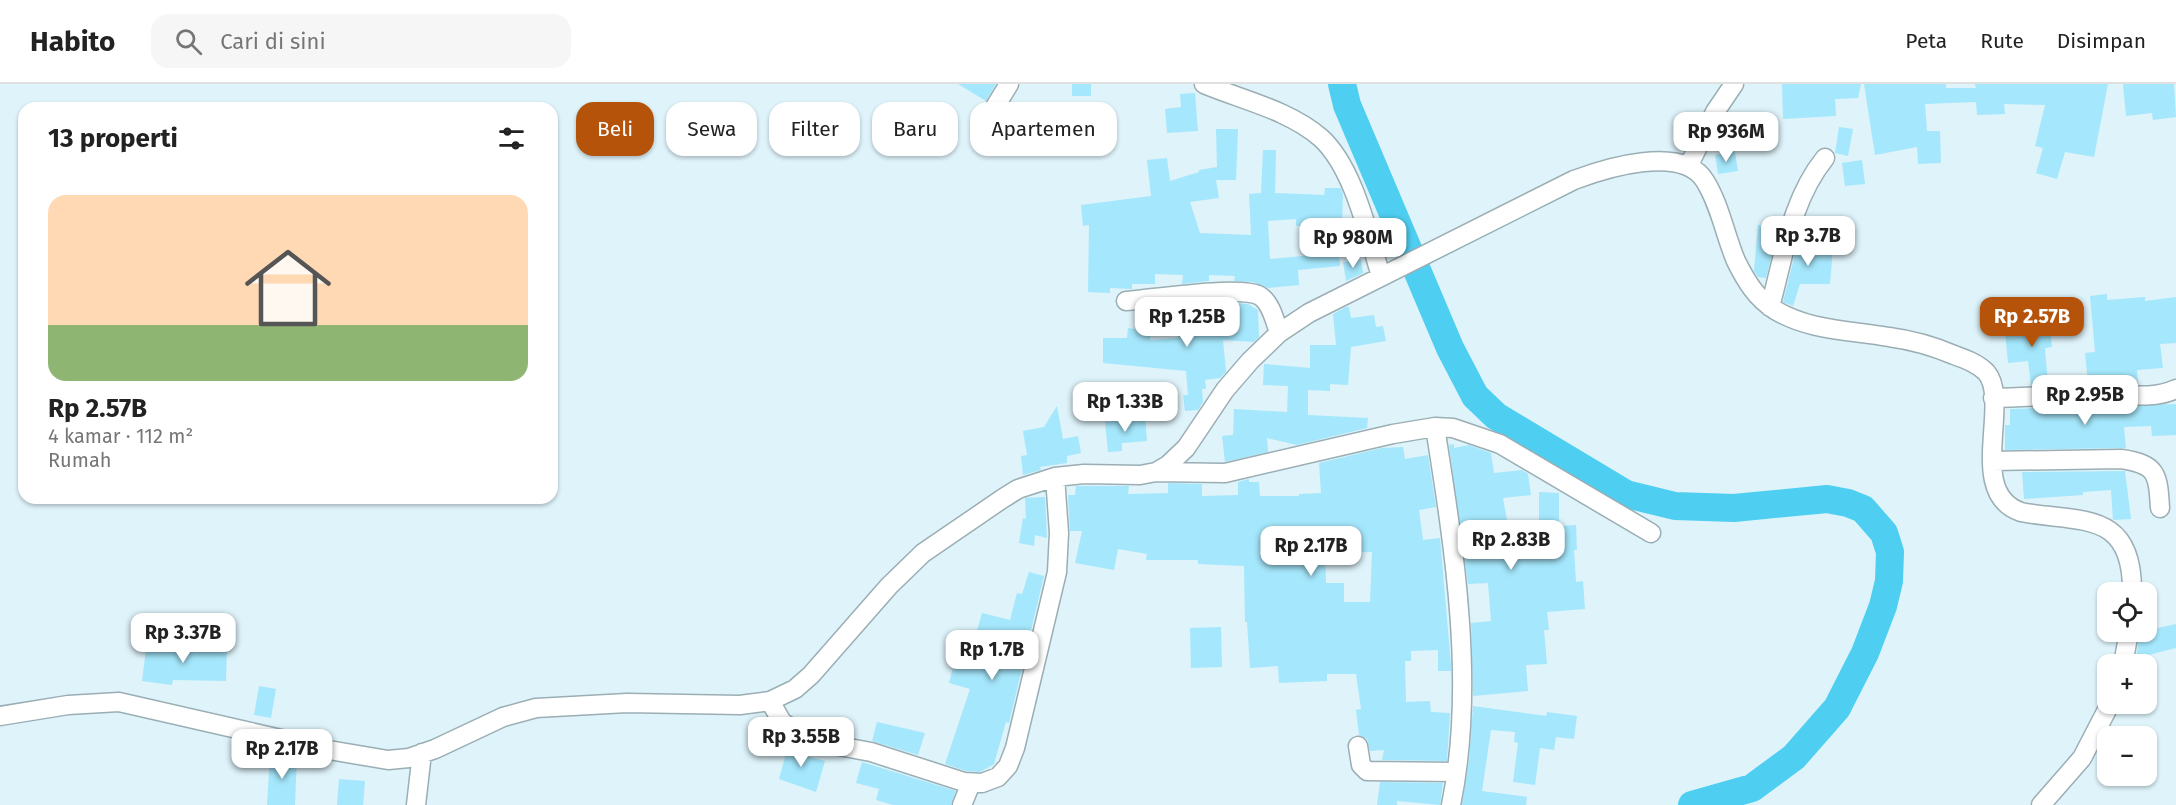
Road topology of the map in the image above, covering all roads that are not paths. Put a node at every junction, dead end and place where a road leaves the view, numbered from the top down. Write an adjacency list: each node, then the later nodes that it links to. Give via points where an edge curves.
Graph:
1 (1010, 84): 4 (street)
2 (1204, 84): 7 (street, via 1284,116 1320,137 1350,186)
3 (1734, 84): 6 (street, via 1715,112)
4 (999, 102)
5 (1825, 158): 9 (street, via 1801,195)
6 (1689, 165): 7 (street, via 1648,162 1595,172); 9 (street, via 1698,171 1710,191 1747,282)
7 (1384, 275): 10 (street, via 1309,313)
8 (1126, 301): 10 (street, via 1253,293 1268,305)
9 (1770, 307): 12 (street, via 1818,327 1906,340 1964,359 1987,374)
10 (1279, 333): 15 (street, via 1238,374 1186,448)
11 (2176, 388): 12 (street, via 2141,396)
12 (1993, 398): 14 (street)
13 (1435, 427): 15 (street, via 1225,473); 18 (street, via 1461,429 1500,444); 25 (street, via 1460,623)
14 (1992, 461): 17 (street, via 2121,459 2142,463 2156,475); 19 (street, via 1998,492 2013,509 2080,518 2115,537 2130,562)
15 (1156, 472): 16 (street)
16 (1055, 477): 20 (street, via 1018,489 923,553 811,675 795,689); 26 (street, via 1057,572 1016,748 998,777)
17 (2160, 508)
18 (1651, 534)
19 (2131, 582)
20 (770, 701): 24 (street, via 740,705 627,703 536,708 503,717); 26 (street, via 782,722 808,738 871,752)
21 (2105, 714): 30 (street, via 2082,758)
22 (0, 716): 24 (street, via 119,702 352,755 388,760)
23 (1358, 746): 25 (street, via 1361,765 1367,771)
24 (422, 753): 27 (street)
25 (1456, 772): 29 (street)
26 (970, 783): 28 (street)
27 (416, 805)
28 (962, 805)
29 (1451, 805)
30 (2041, 805)

